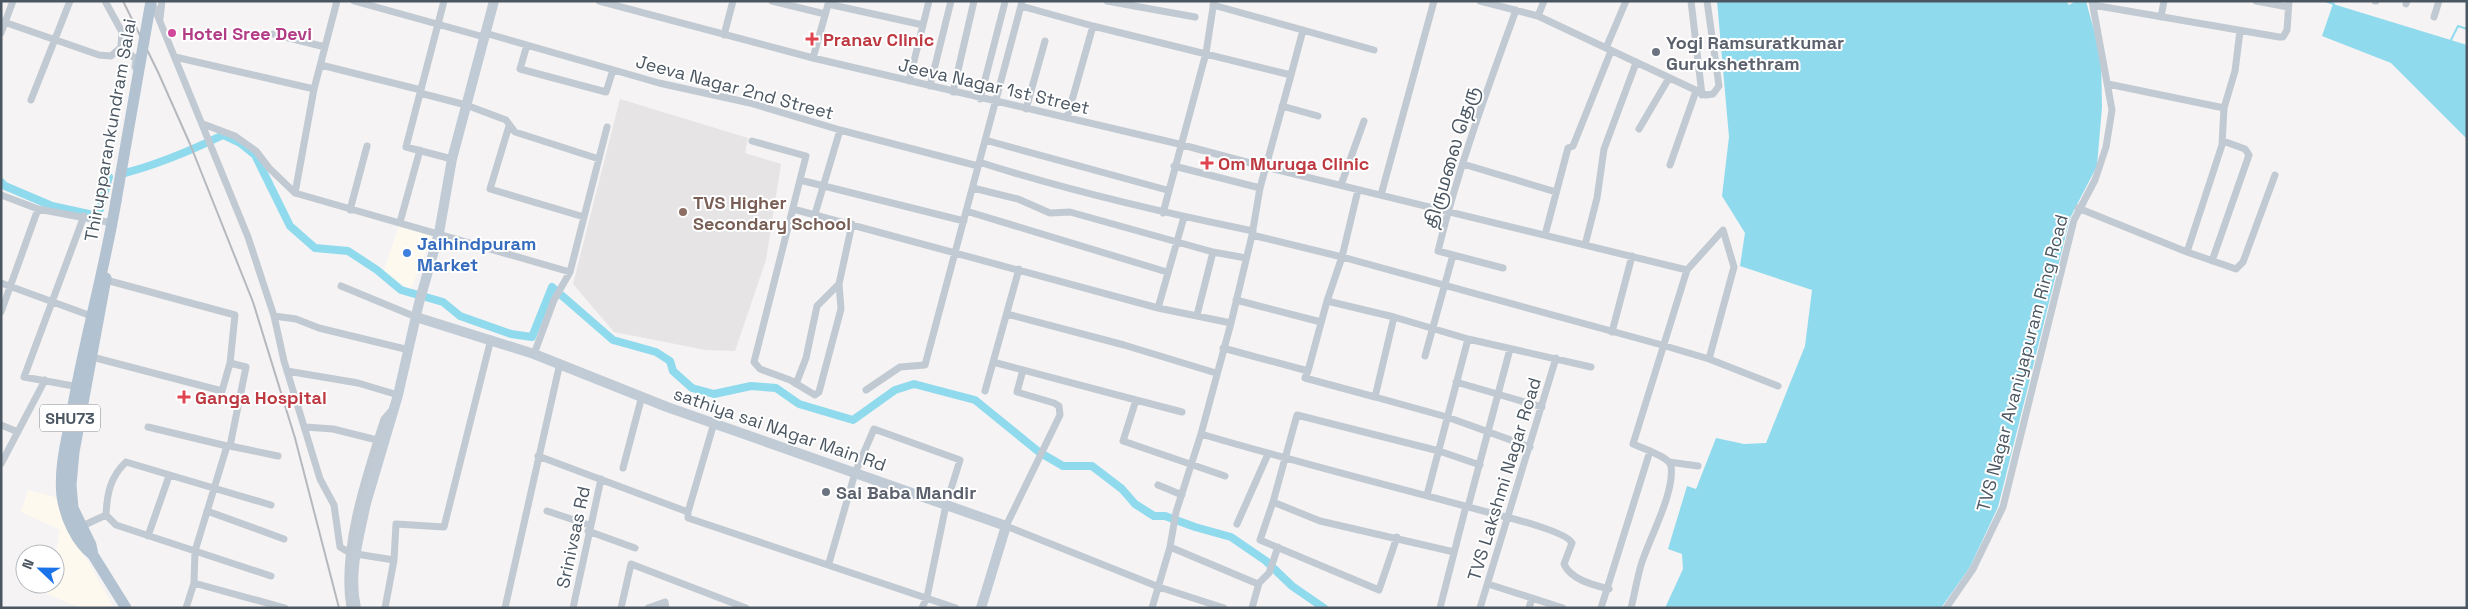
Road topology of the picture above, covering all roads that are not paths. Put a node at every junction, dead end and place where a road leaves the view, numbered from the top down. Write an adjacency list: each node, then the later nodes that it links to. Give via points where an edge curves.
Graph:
1 (13, 1): 38 (street)
2 (70, 1): 49 (street)
3 (106, 1): 53 (street, via 122,32)
4 (151, 1): 40 (street); 144 (main road, Thirupparankundram Salai / SHU73, bridge)
5 (162, 1): 40 (street)
6 (337, 1): 52 (street)
7 (354, 1): 39 (street, Jeeva Nagar 2nd Street)
8 (444, 1): 39 (street)
9 (494, 1): 48 (street)
10 (599, 1): 47 (street, Jeeva Nagar 1st Street)
11 (734, 1): 47 (street)
12 (772, 1): 33 (street)
13 (929, 1): 41 (street)
14 (951, 1): 66 (street)
15 (974, 1): 69 (street)
16 (1107, 1): 35 (street)
17 (1434, 1): 110 (street)
18 (1480, 1): 32 (street)
19 (1544, 1): 34 (street)
20 (1626, 1): 55 (street)
21 (1691, 1): 70 (street)
22 (1707, 1): 70 (street, via 1719,86)
23 (2164, 1): 36 (street)
24 (2256, 1): 31 (street)
25 (2439, 1): 37 (street)
26 (829, 2): 33 (street); 41 (street)
27 (1005, 2): 71 (street)
28 (1022, 3): 42 (street); 73 (street)
29 (1214, 3): 43 (street); 56 (street)
30 (2093, 3): 36 (street); 65 (street, TVS Nagar Avaniyapuram Ring Road)
31 (2289, 4): 44 (street, via 2287,30 2282,37)
32 (1516, 10): 34 (street); 95 (street, திருமலை தெரு)
33 (825, 14): 58 (street)
34 (1538, 16): 55 (street)
35 (1195, 17)
36 (2161, 17): 44 (street)
37 (2434, 17)
38 (3, 22): 45 (street); 49 (street)
39 (438, 24): 48 (street, Jeeva Nagar 2nd Street); 68 (street)
40 (160, 25): 57 (street)
41 (923, 25): 64 (street)
42 (1093, 26): 56 (street); 79 (street)
43 (1304, 30): 54 (street); 62 (street)
44 (2240, 32): 76 (street, via 2235,71)
45 (1, 33)
46 (273, 34): 52 (street)
47 (724, 34): 58 (street, Jeeva Nagar 1st Street)
48 (485, 35): 51 (street, Jeeva Nagar 2nd Street); 74 (street)
49 (53, 39): 53 (street, via 99,55 111,56); 72 (street)
50 (1045, 41): 77 (street)
51 (527, 45): 61 (street, Jeeva Nagar 2nd Street); 61 (street, via 520,69 606,92)
52 (325, 47): 60 (street)
53 (121, 48): 123 (street, via 136,59)
54 (1374, 50)
55 (1608, 50): 59 (street); 107 (street, via 1574,146 1568,148)
56 (1206, 53): 62 (street); 89 (street)
57 (175, 57): 67 (street); 81 (street)
58 (813, 58): 64 (street, Jeeva Nagar 1st Street)
59 (1636, 62): 63 (street); 130 (street, via 1604,149 1598,198)
60 (321, 65): 67 (street); 68 (street)
61 (613, 70): 85 (street, Jeeva Nagar 2nd Street, via 750,103)
62 (1291, 75): 75 (street)
63 (1669, 78): 70 (street); 84 (street)
64 (909, 81): 66 (street, Jeeva Nagar 1st Street)
65 (2108, 84): 76 (street); 111 (street, TVS Nagar Avaniyapuram Ring Road, via 2112,110 2106,147 2095,180)
66 (930, 86): 69 (street, Jeeva Nagar 1st Street)
67 (314, 89): 108 (street)
68 (421, 91): 74 (street); 91 (street, via 406,147)
69 (953, 92): 71 (street, Jeeva Nagar 1st Street)
70 (1704, 94): 96 (street)
71 (980, 99): 73 (street, Jeeva Nagar 1st Street)
72 (31, 100)
73 (995, 102): 77 (street, Jeeva Nagar 1st Street); 86 (street)
74 (466, 105): 82 (street, via 506,120); 92 (street)
75 (1282, 106): 78 (street); 98 (street)
76 (2224, 108): 88 (street)
77 (1026, 109): 79 (street, Jeeva Nagar 1st Street)
78 (1318, 116)
79 (1067, 118): 89 (street, Jeeva Nagar 1st Street)
80 (1364, 121): 102 (street)
81 (203, 124): 108 (street, via 235,136 256,151 268,168); 157 (street, via 248,237)
82 (508, 126): 93 (street, via 515,132); 120 (street, via 490,189)
83 (607, 128): 93 (street)
84 (1639, 129)
85 (840, 130): 94 (street, Jeeva Nagar 2nd Street); 101 (street)
86 (985, 140): 94 (street); 105 (street)
87 (752, 141): 100 (street, via 806,156)
88 (2223, 141): 132 (street); 138 (street, via 2245,149 2249,155)
89 (1179, 144): 97 (street); 98 (street, Jeeva Nagar 1st Street)
90 (367, 146): 114 (street)
91 (420, 150): 92 (street); 124 (street)
92 (452, 159): 126 (street)
93 (598, 159): 120 (street)
94 (979, 164): 103 (street); 117 (street, Jeeva Nagar 2nd Street)
95 (1463, 164): 107 (street); 116 (street, திருமலை தெரு)
96 (1670, 164)
97 (1174, 166): 104 (street); 105 (street)
98 (1265, 167): 102 (street, Jeeva Nagar 1st Street); 104 (street)
99 (2275, 175): 138 (street, via 2240,267)
100 (800, 180): 101 (street); 113 (street)
101 (824, 185): 118 (street); 122 (street)
102 (1341, 186): 106 (street, Jeeva Nagar 1st Street)
103 (972, 188): 115 (street); 129 (street, via 1018,199 1050,213 1070,212)
104 (1260, 188): 127 (street)
105 (1167, 190): 117 (street)
106 (1358, 190): 110 (street, Jeeva Nagar 1st Street); 136 (street)
107 (1556, 192): 128 (street)
108 (295, 193): 114 (street)
109 (1, 195): 112 (street)
110 (1381, 195): 116 (street, Jeeva Nagar 1st Street)
111 (2078, 208): 132 (street); 285 (street, TVS Nagar Avaniyapuram Ring Road, via 2003,507 1973,569)
112 (38, 209): 119 (street); 149 (street)
113 (792, 209): 118 (street); 186 (street, via 754,362 760,369)
114 (350, 210): 124 (street)
115 (966, 211): 122 (street); 143 (street)
116 (1448, 212): 128 (street, Jeeva Nagar 1st Street); 134 (street, திருமலை தெரு, via 1438,251)
117 (1163, 213): 121 (street, Jeeva Nagar 2nd Street)
118 (815, 214): 125 (street)
119 (84, 216): 123 (street); 151 (street)
120 (584, 217): 142 (street)
121 (1184, 217): 127 (street, Jeeva Nagar 2nd Street); 129 (street)
122 (964, 221): 133 (street)
123 (107, 222): 144 (street, via 97,276)
124 (400, 222): 126 (street)
125 (852, 224): 133 (street); 146 (street)
126 (439, 233): 142 (street); 158 (street)
127 (1253, 233): 136 (street, Jeeva Nagar 2nd Street); 137 (street)
128 (1545, 235): 130 (street, Jeeva Nagar 1st Street)
129 (1176, 241): 131 (street); 143 (street)
130 (1585, 245): 135 (street, Jeeva Nagar 1st Street)
131 (1213, 252): 137 (street); 156 (street)
132 (2187, 252): 138 (street)
133 (955, 253): 140 (street); 189 (street, via 925,365 900,367)
134 (1453, 255): 139 (street); 147 (street)
135 (1632, 256): 141 (street, Jeeva Nagar 1st Street); 164 (street)
136 (1342, 257): 147 (street, Jeeva Nagar 2nd Street); 152 (street)
137 (1246, 258): 150 (street)
138 (2212, 261)
139 (1503, 268)
140 (1019, 269): 153 (street); 155 (street)
141 (1687, 270): 167 (street); 175 (street, via 1723,230 1734,267)
142 (570, 272): 171 (street, via 554,300)
143 (1167, 272): 153 (street)
144 (102, 280): 160 (main road, Thirupparankundram Salai / SHU73); 178 (street, via 235,316)
145 (1, 283): 149 (street)
146 (839, 284): 186 (street, via 817,306 806,358); 186 (street, via 841,309 819,392 812,394)
147 (1444, 285): 163 (street); 164 (street, Jeeva Nagar 2nd Street)
148 (341, 286): 158 (street)
149 (11, 287): 151 (street); 154 (street)
150 (1236, 300): 161 (street); 162 (street)
151 (51, 301): 160 (street); 184 (street, via 24,377)
152 (1327, 301): 159 (street); 161 (street)
153 (1158, 308): 156 (street)
154 (1, 312)
155 (1007, 314): 176 (street); 183 (street)
156 (1197, 315): 162 (street)
157 (274, 316): 170 (street); 181 (street)
158 (416, 316): 165 (street, sathiya sai NAgar Main Rd); 170 (street)
159 (1394, 317): 163 (street); 193 (street)
160 (94, 318): 173 (main road, Thirupparankundram Salai / SHU73); 188 (main road, Thirupparankundram Salai / SHU73)
161 (1321, 322): 182 (street)
162 (1231, 323): 168 (street)
163 (1432, 328): 166 (street); 172 (street)
164 (1612, 332): 167 (street, Jeeva Nagar 2nd Street)
165 (491, 339): 171 (street, sathiya sai NAgar Main Rd); 251 (street, via 444,526 396,524)
166 (1468, 339): 169 (street); 185 (street)
167 (1662, 346): 175 (street, Jeeva Nagar 2nd Street); 210 (street, via 1634,444)
168 (1224, 348): 182 (street); 183 (street)
169 (1510, 349): 174 (street); 191 (street)
170 (409, 350): 194 (street)
171 (534, 354): 177 (street, sathiya sai NAgar Main Rd)
172 (1425, 356)
173 (92, 357): 178 (street, via 222,391); 188 (main road, Thirupparankundram Salai / SHU73)
174 (1556, 358): 179 (street); 196 (street, TVS Lakshmi Nagar Road)
175 (1709, 359): 187 (street, Jeeva Nagar 2nd Street)
176 (993, 362): 180 (street); 190 (street)
177 (560, 363): 192 (street, sathiya sai NAgar Main Rd); 213 (street)
178 (230, 364): 207 (street, via 246,367)
179 (1591, 367)
180 (1023, 370): 195 (street); 239 (street, via 1016,392 1054,403 1059,406 1060,415)
181 (287, 371): 194 (street, via 358,384); 202 (street)
182 (1308, 371): 193 (street, via 1305,378)
183 (1216, 373): 205 (street)
184 (45, 380): 188 (street); 203 (street)
185 (1456, 382): 191 (street); 198 (street)
186 (796, 384)
187 (1778, 386)
188 (81, 388): 240 (main road, Thirupparankundram Salai / SHU73, via 62,482 65,512)
189 (866, 390)
190 (986, 391)
191 (1498, 395): 196 (street); 204 (street)
192 (642, 396): 199 (street, sathiya sai NAgar Main Rd); 220 (street)
193 (1375, 396): 198 (street)
194 (396, 400): 206 (street); 265 (street, bridge, via 366,503 355,562 353,594)
195 (1136, 400): 197 (street); 217 (street, via 1123,441)
196 (1542, 407): 208 (street, TVS Lakshmi Nagar Road)
197 (1182, 412)
198 (1447, 417): 204 (street); 209 (street)
199 (714, 423): 221 (street, sathiya sai NAgar Main Rd); 235 (street)
200 (1, 425): 203 (street)
201 (148, 427): 207 (street)
202 (305, 427): 206 (street, via 333,429); 250 (street, via 320,479 334,504 340,547)
203 (18, 432): 216 (street)
204 (1488, 433): 208 (street); 218 (street)
205 (1201, 434): 211 (street); 217 (street)
206 (377, 440): 250 (street, via 361,492)
207 (228, 446): 212 (street); 226 (street)
208 (1530, 447): 237 (street, TVS Lakshmi Nagar Road)
209 (1438, 451): 214 (street, via 1297,415); 218 (street); 228 (street)
210 (1650, 451): 215 (street); 258 (street)
211 (1268, 454): 214 (street); 238 (street)
212 (278, 456)
213 (538, 456): 224 (street, Srinivsas Rd); 267 (street)
214 (1286, 457): 228 (street); 229 (street)
215 (1669, 462): 219 (street); 284 (street, via 1670,479 1663,509 1641,564)
216 (1, 464)
217 (1191, 465): 223 (street); 227 (street)
218 (1480, 465): 232 (street)
219 (1698, 466)
220 (623, 468)
221 (855, 473): 231 (street, sathiya sai NAgar Main Rd); 231 (street, via 874,429 960,460); 252 (street)
222 (169, 476): 226 (street); 236 (street, via 126,462 116,471 107,492); 242 (street)
223 (1225, 476)
224 (601, 479): 235 (street); 241 (street, Srinivsas Rd)
225 (1158, 485): 227 (street)
226 (214, 488): 230 (street); 233 (street)
227 (1182, 495): 245 (street)
228 (1427, 495): 232 (street)
229 (1273, 502): 243 (street, via 1320,521); 247 (street, via 1260,540)
230 (271, 505)
231 (946, 505): 239 (street, sathiya sai NAgar Main Rd); 259 (street)
232 (1467, 506): 237 (street); 249 (street)
233 (207, 511): 244 (street); 248 (street)
234 (548, 511): 241 (street)
235 (688, 512): 252 (street, via 688,518 693,521)
236 (106, 515): 240 (street); 242 (street, via 116,525)
237 (1508, 517): 256 (street, TVS Lakshmi Nagar Road); 258 (street, via 1570,539 1572,543 1564,564 1566,570 1588,583)
238 (1238, 524)
239 (1006, 526): 257 (street, sathiya sai NAgar Main Rd); 275 (street)
240 (77, 528): 261 (main road, Thirupparankundram Salai / SHU73, via 85,549 93,555)
241 (589, 528): 246 (street); 268 (street, Srinivsas Rd)
242 (148, 536): 248 (street)
243 (1397, 537): 247 (street, via 1379,590); 249 (street)
244 (284, 539)
245 (1170, 547): 255 (street); 257 (street)
246 (635, 548)
247 (1278, 548): 255 (street, via 1274,564)
248 (195, 551): 253 (street); 254 (street)
249 (1454, 552): 279 (street)
250 (350, 553): 251 (street); 264 (street, via 347,578)
251 (394, 560): 266 (street)
252 (829, 563): 259 (street)
253 (271, 576)
254 (194, 583): 262 (street); 263 (street)
255 (1259, 583): 278 (street)
256 (1488, 584): 260 (street); 280 (street, TVS Lakshmi Nagar Road)
257 (1159, 587): 276 (street); 277 (street, sathiya sai NAgar Main Rd)
258 (1609, 589): 283 (street)
259 (927, 597): 273 (street); 274 (street)
260 (1532, 598): 281 (street); 282 (street)
261 (126, 608)
262 (186, 608)
263 (284, 608)
264 (350, 608)
265 (356, 608)
266 (385, 608)
267 (505, 608)
268 (573, 608)
269 (621, 608): 272 (street, via 631,564)
270 (648, 608): 271 (street, via 665,602)
271 (666, 608)
272 (746, 608)
273 (922, 608)
274 (956, 608)
275 (981, 608)
276 (1152, 608)
277 (1224, 608)
278 (1252, 608)
279 (1440, 608)
280 (1480, 608)
281 (1529, 608)
282 (1563, 608)
283 (1601, 608)
284 (1631, 608)
285 (1946, 608)

